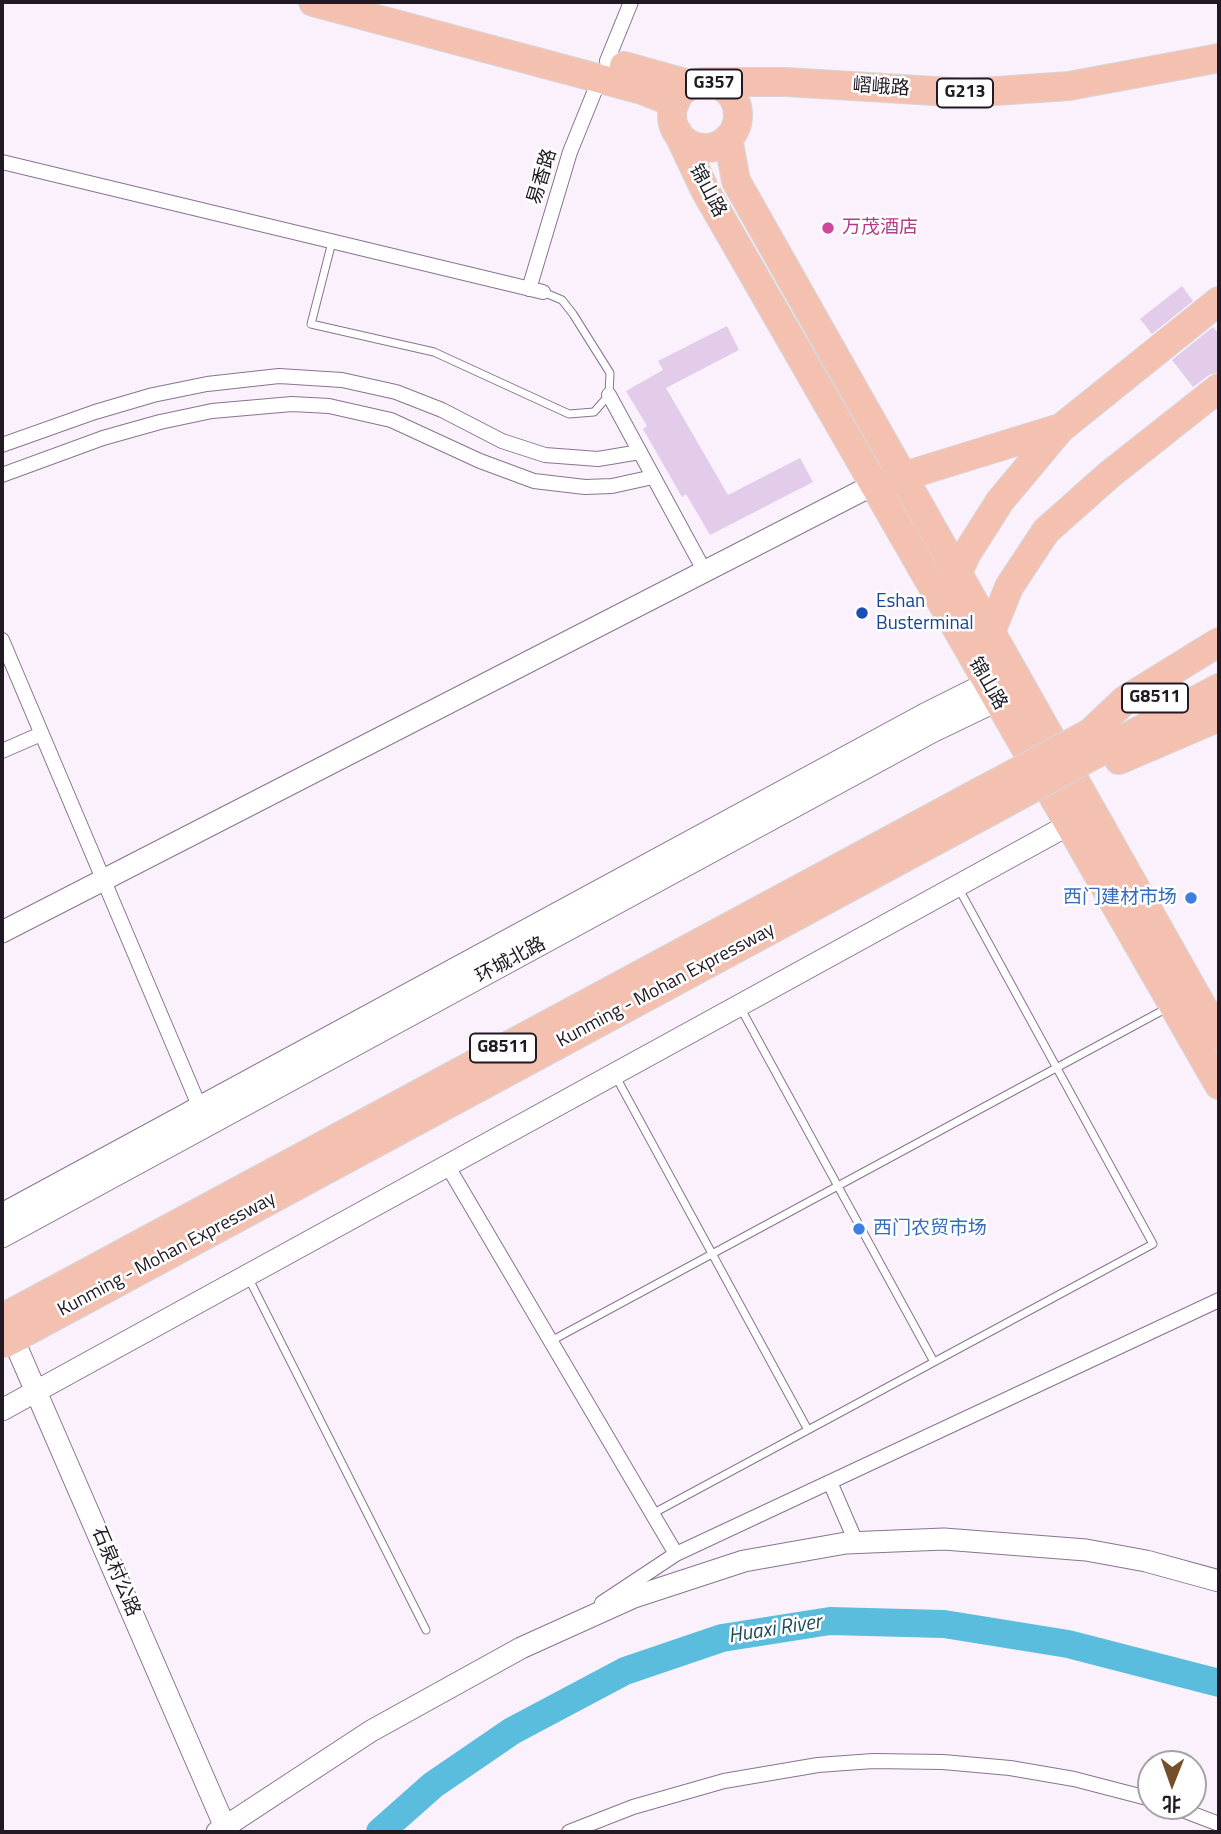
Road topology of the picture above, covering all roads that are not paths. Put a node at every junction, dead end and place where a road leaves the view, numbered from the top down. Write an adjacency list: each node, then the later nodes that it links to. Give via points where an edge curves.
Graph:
1 (313, 2): 5 (highway, 嶍峨路 / G213)
2 (384, 2): 5 (highway, 嶍峨路 / G213)
3 (631, 2): 5 (street, 易香路)
4 (1219, 58): 6 (highway, 嶍峨路 / G213, via 1069,86 967,93)
5 (603, 70): 7 (highway, 嶍峨路 / G213, via 642,90); 12 (street, 易香路, via 570,152)
6 (786, 82): 7 (highway, 嶍峨路 / G213); 8 (highway, G357, via 761,95)
7 (691, 90): 8 (highway, G357, via 721,86 734,98 738,114); 9 (highway, G357, via 673,120)
8 (732, 131): 9 (highway, via 719,145 702,147); 21 (highway, 锦山路 / G357, via 736,181)
9 (678, 133): 23 (highway, 锦山路 / G357, via 706,192)
10 (2, 162): 11 (street)
11 (332, 242): 12 (street); 16 (lane, via 311,324 434,352 569,414 594,412)
12 (529, 289): 13 (street)
13 (544, 292): 16 (lane, via 562,300 573,314 610,373)
14 (1219, 301): 17 (highway)
15 (1219, 388): 27 (highway, via 1046,531 1009,587)
16 (609, 395): 19 (street)
17 (1063, 427): 21 (highway); 25 (highway, via 1000,501)
18 (2, 445): 19 (street, via 153,395 207,383 279,376 342,380 396,392 545,455 598,459)
19 (640, 452): 22 (street)
20 (2, 475): 22 (street, via 160,422 212,411 292,404 352,410 391,420 534,481 585,487)
21 (903, 476): 23 (highway); 25 (highway, 锦山路 / G357)
22 (653, 477): 24 (street)
23 (873, 485): 24 (street); 26 (highway, 锦山路 / G357)
24 (705, 572): 39 (street)
25 (957, 573): 26 (highway); 27 (highway, 锦山路 / G357)
26 (943, 607): 31 (highway, 锦山路 / G357)
27 (991, 632): 31 (highway, 锦山路 / G357)
28 (2, 640): 34 (street)
29 (1219, 642): 35 (highway, via 1125,699)
30 (1219, 663): 35 (highway, Kunming - Mohan Expressway / G8511)
31 (1005, 686): 38 (highway, 锦山路 / G357); 48 (street, 环城北路)
32 (1219, 688): 35 (highway, Kunming - Mohan Expressway / G8511)
33 (1219, 717): 35 (highway)
34 (41, 734): 36 (street); 39 (street)
35 (1098, 750): 37 (highway, Kunming - Mohan Expressway / G8511, bridge)
36 (2, 751)
37 (988, 808): 56 (highway, Kunming - Mohan Expressway / G8511); 56 (highway, Kunming - Mohan Expressway / G8511, via 888,865)
38 (1080, 818): 40 (street); 43 (highway, 锦山路 / G357); 44 (highway, 锦山路 / G357)
39 (104, 881): 41 (street); 48 (street)
40 (957, 886): 42 (street); 45 (lane)
41 (2, 932)
42 (739, 1005): 46 (street); 50 (lane)
43 (1173, 1005): 45 (lane); 47 (highway, 锦山路 / G357)
44 (1219, 1037)
45 (1056, 1068): 50 (lane); 59 (lane, via 1153,1244)
46 (614, 1074): 49 (street); 53 (lane)
47 (1217, 1075)
48 (204, 1116): 51 (street, 环城北路); 52 (street, 环城北路)
49 (447, 1165): 54 (street); 57 (street)
50 (838, 1186): 53 (lane); 59 (lane)
51 (2, 1214)
52 (2, 1237)
53 (712, 1254): 57 (lane); 62 (lane)
54 (247, 1275): 60 (street); 69 (lane)
55 (1219, 1300): 63 (street)
56 (14, 1316): 58 (highway, Kunming - Mohan Expressway / G8511, bridge); 60 (street, 石泉村公路)
57 (551, 1341): 64 (street)
58 (2, 1344)
59 (934, 1362): 62 (lane)
60 (37, 1391): 61 (street); 71 (street, 石泉村公路)
61 (2, 1410)
62 (808, 1430): 64 (lane)
63 (830, 1482): 65 (street); 66 (street)
64 (652, 1514): 66 (street)
65 (856, 1542): 67 (street, via 944,1539 1051,1546 1146,1561); 68 (street, via 715,1569)
66 (676, 1554): 68 (street)
67 (1219, 1581)
68 (567, 1626): 71 (street, via 371,1731)
69 (426, 1630)
70 (1137, 1795): 72 (street, via 1010,1768 873,1761 724,1781 633,1807)
71 (223, 1830)
72 (569, 1832)

